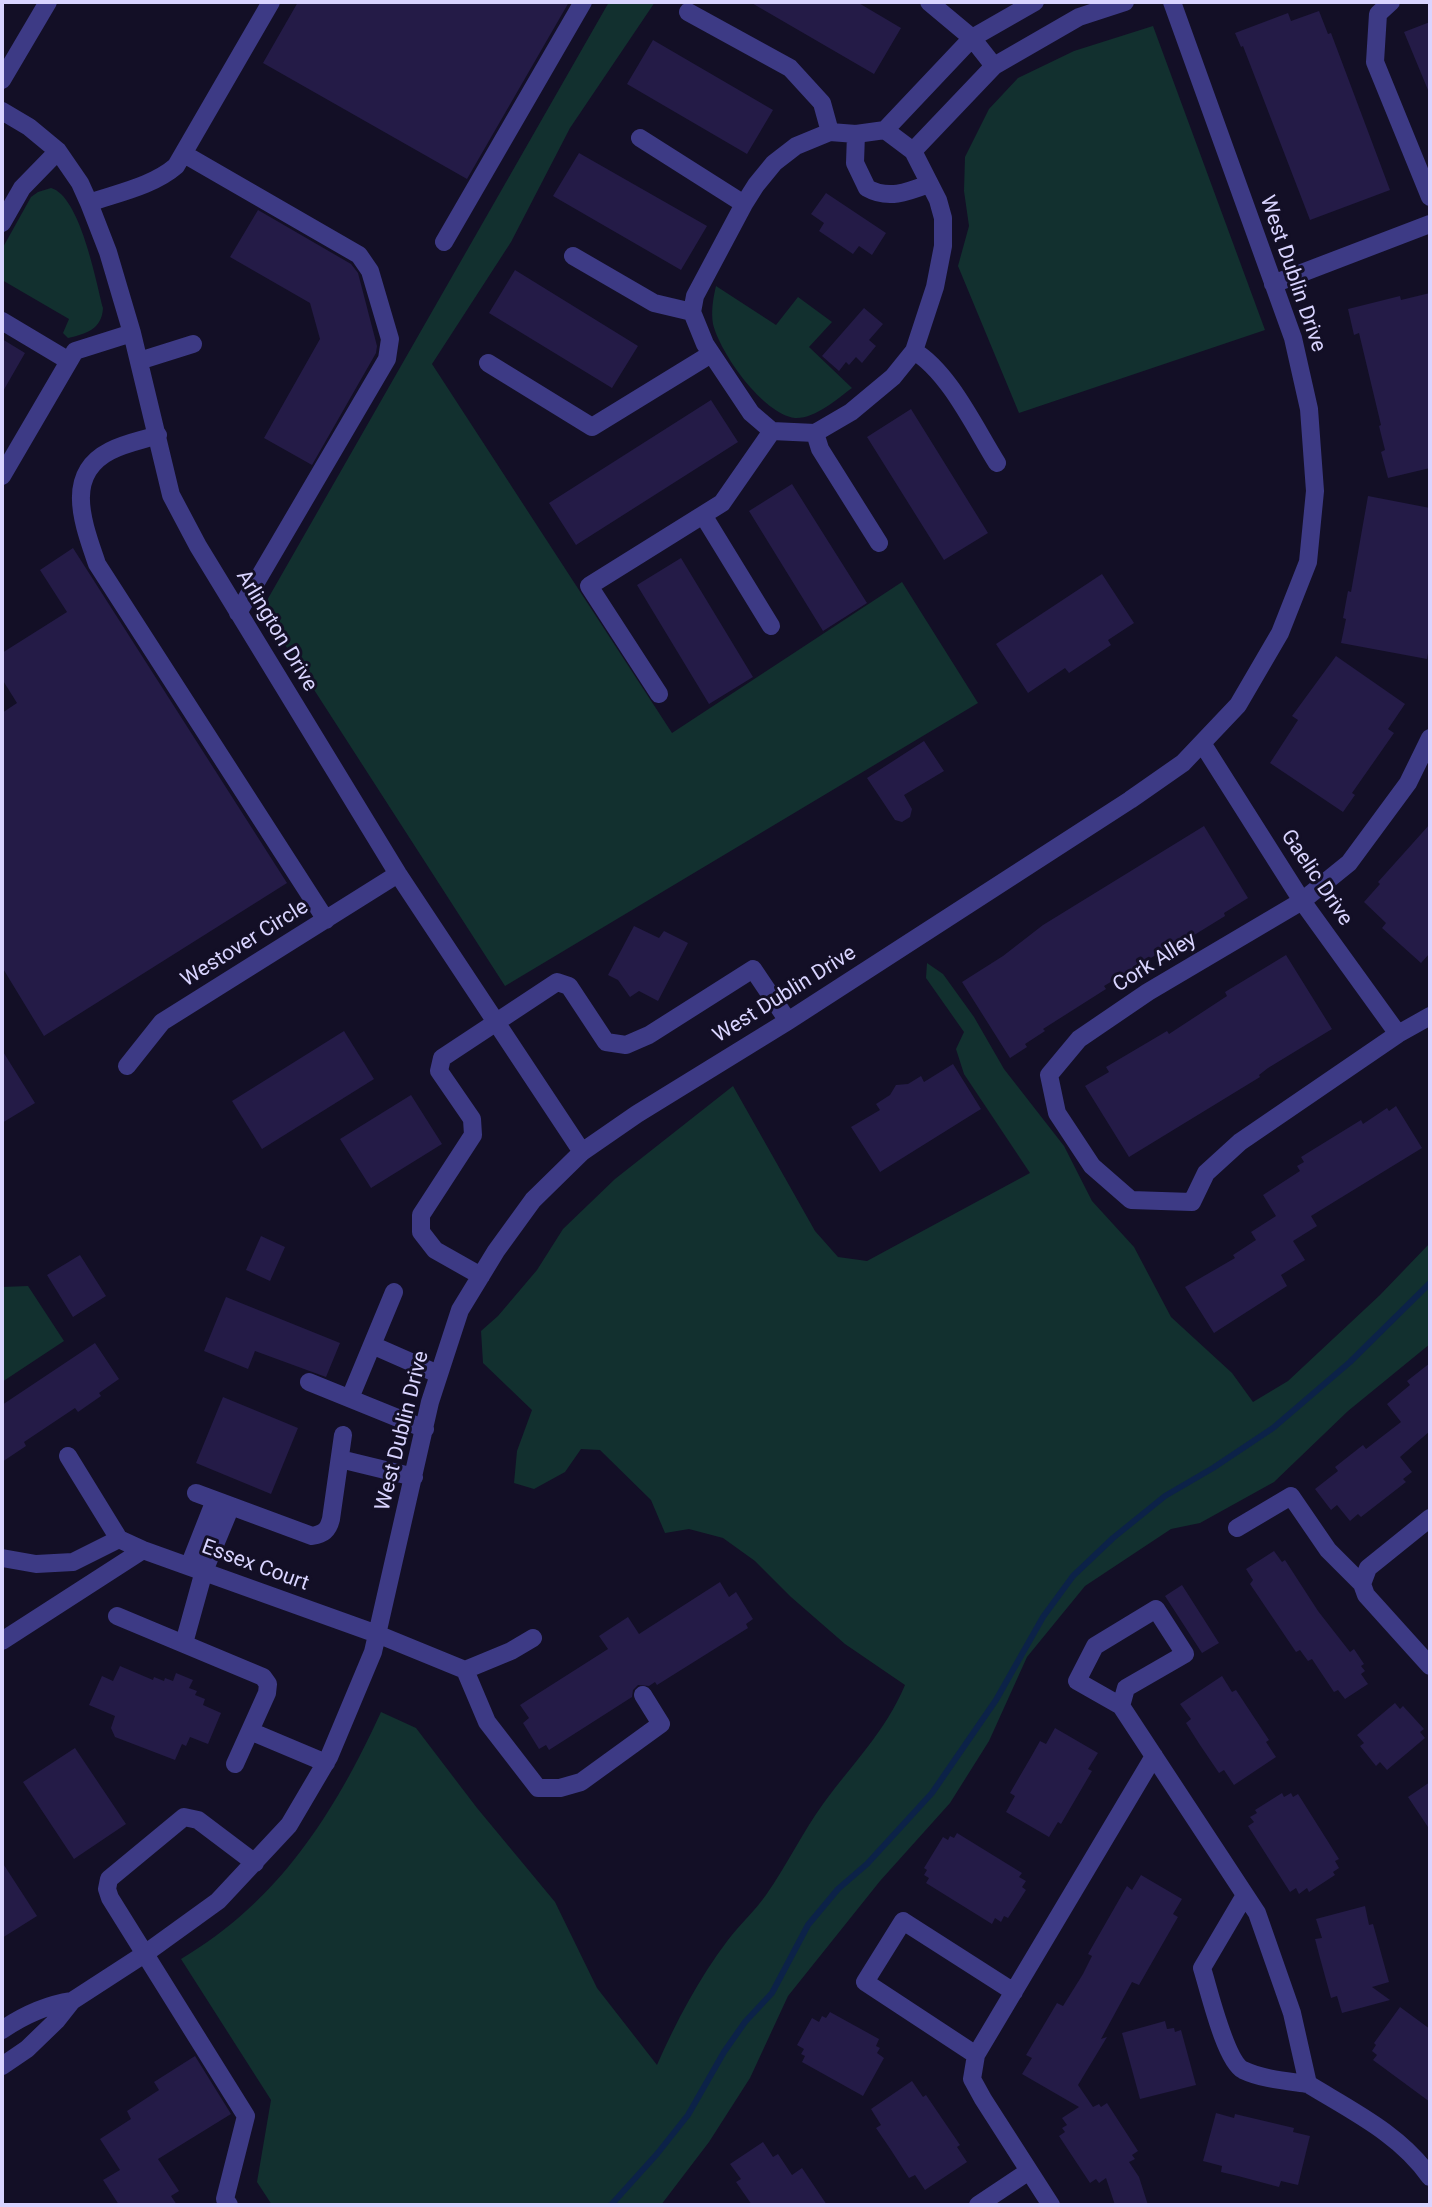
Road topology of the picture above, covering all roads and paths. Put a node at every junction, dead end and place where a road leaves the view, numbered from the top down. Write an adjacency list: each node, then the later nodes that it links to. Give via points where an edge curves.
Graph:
1 (48, 2): 12 (street)
2 (271, 2): 22 (street)
3 (583, 2): 29 (street)
4 (929, 2): 11 (street)
5 (1035, 2): 11 (street)
6 (1125, 2): 9 (street)
7 (1171, 2): 31 (street, West Dublin Drive)
8 (1391, 2): 24 (street, via 1378,14 1375,62)
9 (1076, 9): 13 (street)
10 (688, 12): 17 (street, via 790,68 822,103)
11 (972, 38): 13 (street); 16 (street)
12 (8, 55): 14 (street)
13 (994, 66): 21 (street)
14 (2, 80)
15 (2, 111): 20 (street, Arlington Drive)
16 (885, 130): 18 (street); 21 (street)
17 (830, 132): 18 (street); 26 (street, via 796,146 774,163)
18 (856, 134): 23 (street, via 855,163 867,188 887,195)
19 (640, 138): 26 (street)
20 (58, 151): 25 (street, Arlington Drive); 27 (street, via 22,188)
21 (913, 151): 23 (street)
22 (184, 153): 25 (street, via 167,173); 48 (street, via 359,255 370,271 390,340 387,359)
23 (929, 184): 36 (street, via 943,218 943,246)
24 (1430, 197)
25 (89, 203): 34 (street, Arlington Drive)
26 (744, 204): 32 (street, via 695,296)
27 (2, 223)
28 (1430, 224): 31 (street)
29 (444, 242)
30 (573, 256): 32 (street, via 654,303)
31 (1273, 284): 52 (street, West Dublin Drive, via 1293,338 1309,409 1315,491 1308,562 1280,634 1238,705)
32 (692, 312): 37 (street)
33 (2, 321): 38 (street)
34 (132, 333): 38 (street, via 75,351); 39 (street, Arlington Drive)
35 (192, 344): 39 (street)
36 (914, 351): 42 (street, via 893,377 851,412); 44 (street, via 941,373)
37 (710, 354): 40 (street, via 593,427); 41 (street, via 751,413)
38 (69, 361): 45 (street)
39 (139, 361): 43 (street, Arlington Drive)
40 (488, 363)
41 (772, 431): 42 (street); 46 (street, via 722,503)
42 (815, 433): 47 (street, via 820,449)
43 (158, 435): 48 (street, Arlington Drive, via 172,495); 55 (street, via 113,449 89,468 82,481 81,517 97,564)
44 (997, 463)
45 (2, 476)
46 (703, 515): 49 (street); 50 (street, via 589,586)
47 (879, 543)
48 (238, 613): 53 (street, Arlington Drive)
49 (771, 626)
50 (659, 694)
51 (1430, 738): 54 (street, Cork Alley, via 1408,783 1349,863)
52 (1202, 743): 54 (street, Gaelic Drive); 57 (street, West Dublin Drive, via 1183,763 1130,800)
53 (398, 874): 55 (street, Westover Circle); 58 (street, Arlington Drive)
54 (1302, 901): 59 (street, Gaelic Drive); 59 (street, Cork Alley, via 1148,992 1079,1039 1049,1075 1058,1114 1093,1166 1131,1200 1192,1202 1206,1173 1240,1142)
55 (326, 920): 60 (street, Westover Circle, via 162,1022)
56 (1430, 1016): 59 (street)
57 (788, 1021): 58 (street, via 753,970 626,1045 606,1042 569,986 557,982); 61 (street, West Dublin Drive)
58 (494, 1022): 61 (street, Arlington Drive); 62 (street, via 442,1058 439,1071 472,1119 472,1135 421,1215 421,1232 435,1250)
59 (1398, 1034)
60 (127, 1066)
61 (582, 1152): 62 (street, West Dublin Drive, via 533,1200)
62 (481, 1276): 65 (street, West Dublin Drive, via 460,1310)
63 (394, 1292): 64 (street)
64 (372, 1345): 65 (street); 67 (street)
65 (438, 1374): 68 (street, West Dublin Drive)
66 (309, 1382): 67 (street)
67 (350, 1398): 68 (street)
68 (425, 1429): 72 (street, West Dublin Drive)
69 (343, 1435): 71 (street)
70 (68, 1456): 77 (street)
71 (340, 1459): 72 (street); 74 (street, via 331,1519 322,1534 312,1536)
72 (414, 1477): 83 (street, West Dublin Drive)
73 (196, 1493): 74 (street)
74 (223, 1503): 80 (street)
75 (1430, 1518): 81 (street, via 1368,1568)
76 (1237, 1528): 81 (street, via 1290,1496 1328,1550)
77 (119, 1539): 78 (street, Essex Court); 79 (street, via 73,1562 36,1564)
78 (142, 1550): 80 (street, Essex Court); 85 (street)
79 (2, 1558)
80 (197, 1569): 83 (street, Essex Court); 86 (street)
81 (1362, 1584): 87 (street, via 1366,1595)
82 (117, 1616): 86 (street)
83 (377, 1634): 88 (street, Essex Court); 93 (street, West Dublin Drive)
84 (533, 1638): 88 (street)
85 (2, 1640)
86 (184, 1643): 91 (street, via 263,1677 267,1693)
87 (1430, 1666)
88 (465, 1670): 89 (street, via 487,1722 538,1788 581,1782 661,1724)
89 (643, 1695)
90 (1121, 1706): 90 (street, via 1126,1689 1185,1654 1156,1609 1095,1646 1077,1681); 92 (street)
91 (250, 1731): 93 (street); 94 (street)
92 (1154, 1756): 96 (street); 98 (street)
93 (326, 1763): 95 (street, West Dublin Drive, via 289,1825)
94 (235, 1764)
95 (256, 1863): 97 (street, West Dublin Drive, via 218,1901); 97 (street, via 198,1820 184,1817 109,1880 110,1898)
96 (1245, 1895): 103 (street, via 1257,1913 1292,2013); 103 (street, via 1202,1968 1226,2047 1241,2069)
97 (146, 1953): 99 (street, West Dublin Drive); 106 (street, via 246,2116 225,2199)
98 (1014, 1992): 101 (street); 101 (street, via 903,1921 865,1982)
99 (72, 2001): 100 (street, West Dublin Drive, via 50,2004); 102 (street, West Dublin Drive, via 27,2049)
100 (2, 2030)
101 (976, 2055): 104 (street, via 972,2079)
102 (2, 2066)
103 (1308, 2084): 105 (street, via 1383,2129)
104 (1029, 2171): 107 (street); 108 (street)
105 (1430, 2177)
106 (229, 2205)
107 (978, 2205)
108 (1051, 2205)

